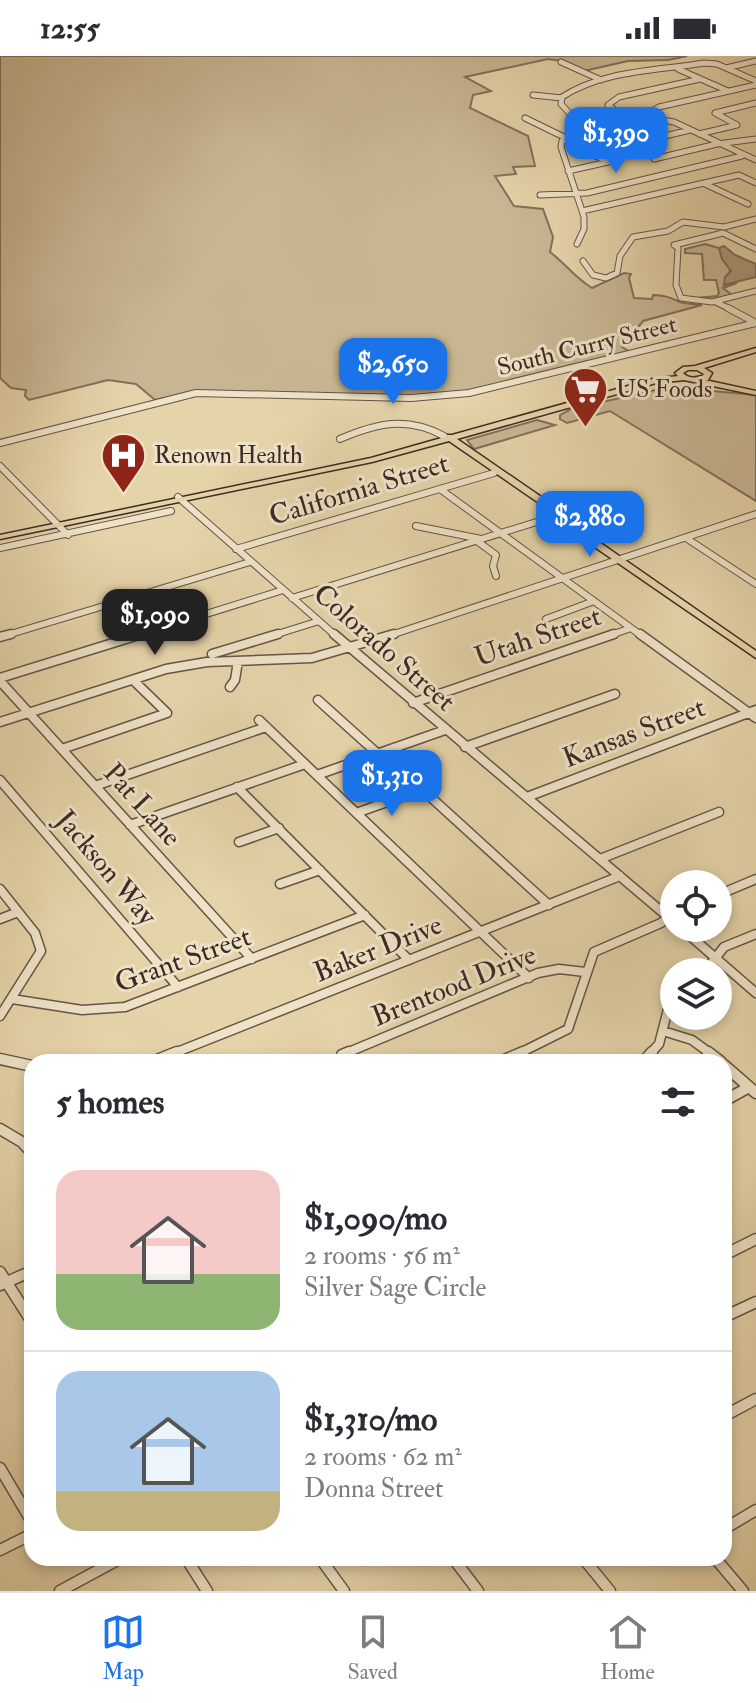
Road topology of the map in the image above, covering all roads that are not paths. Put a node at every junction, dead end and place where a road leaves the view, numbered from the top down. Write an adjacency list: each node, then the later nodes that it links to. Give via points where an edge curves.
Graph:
1 (749, 56): 2 (street)
2 (756, 60): 4 (street)
3 (561, 62): 7 (street)
4 (726, 68): 5 (street, via 714,64); 8 (street)
5 (677, 69): 6 (street); 7 (street)
6 (700, 79): 9 (street); 13 (street, via 615,98 608,105)
7 (601, 80): 11 (street)
8 (756, 83): 9 (street)
9 (729, 91): 13 (street)
10 (533, 95): 11 (street)
11 (562, 98): 15 (street, via 567,112)
12 (756, 103): 17 (street, via 715,113 737,125)
13 (642, 116): 15 (street); 16 (street)
14 (525, 118): 18 (street)
15 (603, 130): 18 (street)
16 (690, 130): 17 (street); 20 (street)
17 (699, 134): 21 (street)
18 (568, 139): 26 (street, via 560,144)
19 (756, 139): 21 (street)
20 (632, 144)
21 (722, 145): 23 (street); 25 (street)
22 (592, 154): 26 (street, via 608,162)
23 (746, 156): 24 (street); 29 (street)
24 (756, 158)
25 (654, 159)
26 (568, 171): 29 (street)
27 (704, 183): 28 (street, via 739,175); 31 (street); 32 (street)
28 (756, 183)
29 (576, 194): 30 (street); 32 (street)
30 (540, 195)
31 (748, 204)
32 (582, 211): 34 (street, via 584,229)
33 (756, 219): 36 (street, via 724,227 683,222 668,231 633,237 615,275 596,277)
34 (577, 244)
35 (756, 249): 38 (street, via 723,233 674,244 680,297)
36 (583, 261)
37 (756, 291): 38 (street)
38 (716, 302): 39 (street)
39 (756, 323): 53 (street, South Curry Street, via 472,393 411,398 196,393)
40 (756, 350): 41 (main road)
41 (746, 353): 42 (main road); 43 (main road)
42 (734, 354): 43 (main road); 44 (main road)
43 (723, 366): 46 (main road)
44 (696, 368): 45 (main road); 46 (main road)
45 (682, 374): 47 (main road); 49 (main road); 50 (main road)
46 (708, 375): 47 (main road); 48 (main road)
47 (694, 380): 48 (main road)
48 (755, 391): 49 (main road, via 678,381)
49 (608, 393): 50 (main road)
50 (541, 411): 51 (main road)
51 (448, 438): 52 (street, via 422,424 394,421 372,424); 55 (main road); 57 (main road); 59 (main road)
52 (340, 439)
53 (0, 443)
54 (0, 466): 61 (street)
55 (494, 473): 56 (street, California Street); 59 (main road)
56 (440, 489): 63 (street); 69 (street, California Street)
57 (179, 499): 61 (main road); 69 (street, Colorado Street)
58 (171, 511): 65 (street)
59 (556, 512): 63 (street); 70 (main road)
60 (756, 514): 66 (street)
61 (57, 524): 64 (main road); 65 (street)
62 (416, 526): 67 (street)
63 (501, 533): 67 (street); 73 (street)
64 (0, 535)
65 (68, 535): 68 (street)
66 (686, 538): 70 (street); 74 (street)
67 (479, 540): 72 (street, via 496,555); 76 (street)
68 (0, 548)
69 (236, 549): 71 (street, Colorado Street)
70 (622, 559): 73 (street); 84 (main road)
71 (250, 562): 75 (street, Colorado Street); 81 (street)
72 (496, 576)
73 (564, 579): 77 (street); 82 (street)
74 (756, 584)
75 (283, 590): 76 (street, Colorado Street); 86 (street)
76 (292, 598): 79 (street, Colorado Street)
77 (594, 601): 78 (street); 80 (street)
78 (546, 619)
79 (319, 621): 82 (street, Colorado Street); 83 (street)
80 (631, 628): 91 (street, Utah Street); 93 (street)
81 (0, 637)
82 (350, 648): 85 (street, via 297,661); 91 (street, Colorado Street)
83 (212, 654)
84 (756, 655)
85 (238, 661): 87 (street, via 184,665); 88 (street)
86 (0, 680): 92 (street, Pat Lane)
87 (133, 680): 92 (street); 99 (street, via 167,713)
88 (230, 687)
89 (615, 694): 98 (street)
90 (318, 700): 100 (street)
91 (413, 703): 97 (street, Colorado Street)
92 (29, 713): 95 (street); 99 (street, Pat Lane)
93 (754, 714): 106 (street, Kansas Street)
94 (259, 720): 96 (street)
95 (0, 722)
96 (266, 727): 101 (street); 104 (street)
97 (445, 730): 98 (street, Colorado Street); 100 (street)
98 (465, 747): 106 (street, Colorado Street)
99 (62, 749): 104 (street, Pat Lane)
100 (378, 754): 102 (street)
101 (305, 764): 102 (street); 105 (street)
102 (317, 775): 108 (street)
103 (0, 780): 134 (street, Jackson Way)
104 (95, 786): 109 (street, Pat Lane)
105 (237, 787): 109 (street); 110 (street)
106 (527, 797): 112 (street, Colorado Street)
107 (719, 812): 112 (street)
108 (356, 813): 119 (street, via 425,792); 125 (street)
109 (130, 825): 129 (street, Pat Lane)
110 (279, 828): 111 (street); 113 (street)
111 (239, 842)
112 (600, 859): 114 (street, Colorado Street)
113 (320, 870): 116 (street); 122 (street)
114 (620, 876): 119 (street, Baker Drive); 120 (street, Colorado Street)
115 (756, 879): 118 (street)
116 (280, 884)
117 (0, 889): 121 (street)
118 (732, 889)
119 (549, 905): 125 (street, Baker Drive)
120 (660, 908)
121 (18, 912): 123 (street); 136 (street, via 40,941 41,951)
122 (365, 915): 129 (street, Grant Street); 130 (street)
123 (0, 919)
124 (660, 923): 131 (street, via 594,952)
125 (480, 932): 130 (street, Baker Drive); 133 (street)
126 (756, 934): 128 (street, via 724,947)
127 (697, 942): 128 (street)
128 (715, 958)
129 (252, 959): 134 (street, Grant Street)
130 (409, 960): 139 (street, Baker Drive)
131 (585, 972): 133 (street, Brentood Drive, via 553,969); 141 (street, via 568,1029)
132 (732, 972): 135 (street)
133 (529, 978): 140 (street, Brentood Drive)
134 (178, 987): 136 (street, Grant Street, via 94,1013)
135 (756, 992)
136 (12, 999): 137 (street)
137 (0, 1016)
138 (663, 1031): 142 (street); 143 (street, via 692,1040)
139 (172, 1054)
140 (356, 1054)
141 (518, 1054)
142 (650, 1054)
143 (711, 1054)
144 (0, 1059): 145 (street)
145 (24, 1064)
146 (732, 1071): 147 (street)
147 (752, 1090): 148 (street)
148 (732, 1098)
149 (0, 1129): 150 (street)
150 (24, 1144)
151 (756, 1239): 152 (street)
152 (732, 1251)
153 (24, 1273): 154 (street)
154 (2, 1280): 156 (street)
155 (756, 1302): 157 (street)
156 (24, 1311)
157 (732, 1313)
158 (756, 1399): 159 (street)
159 (732, 1412)
160 (0, 1468): 161 (street)
161 (24, 1508)
162 (756, 1510): 163 (street)
163 (732, 1524)
164 (24, 1538): 165 (street)
165 (0, 1550)
166 (106, 1566): 172 (street)
167 (191, 1566): 173 (street)
168 (326, 1566): 174 (street)
169 (459, 1566): 175 (street)
170 (590, 1566): 176 (street)
171 (722, 1566): 177 (street)
172 (60, 1591)
173 (207, 1591)
174 (344, 1591)
175 (478, 1591)
176 (610, 1591)
177 (743, 1591)

